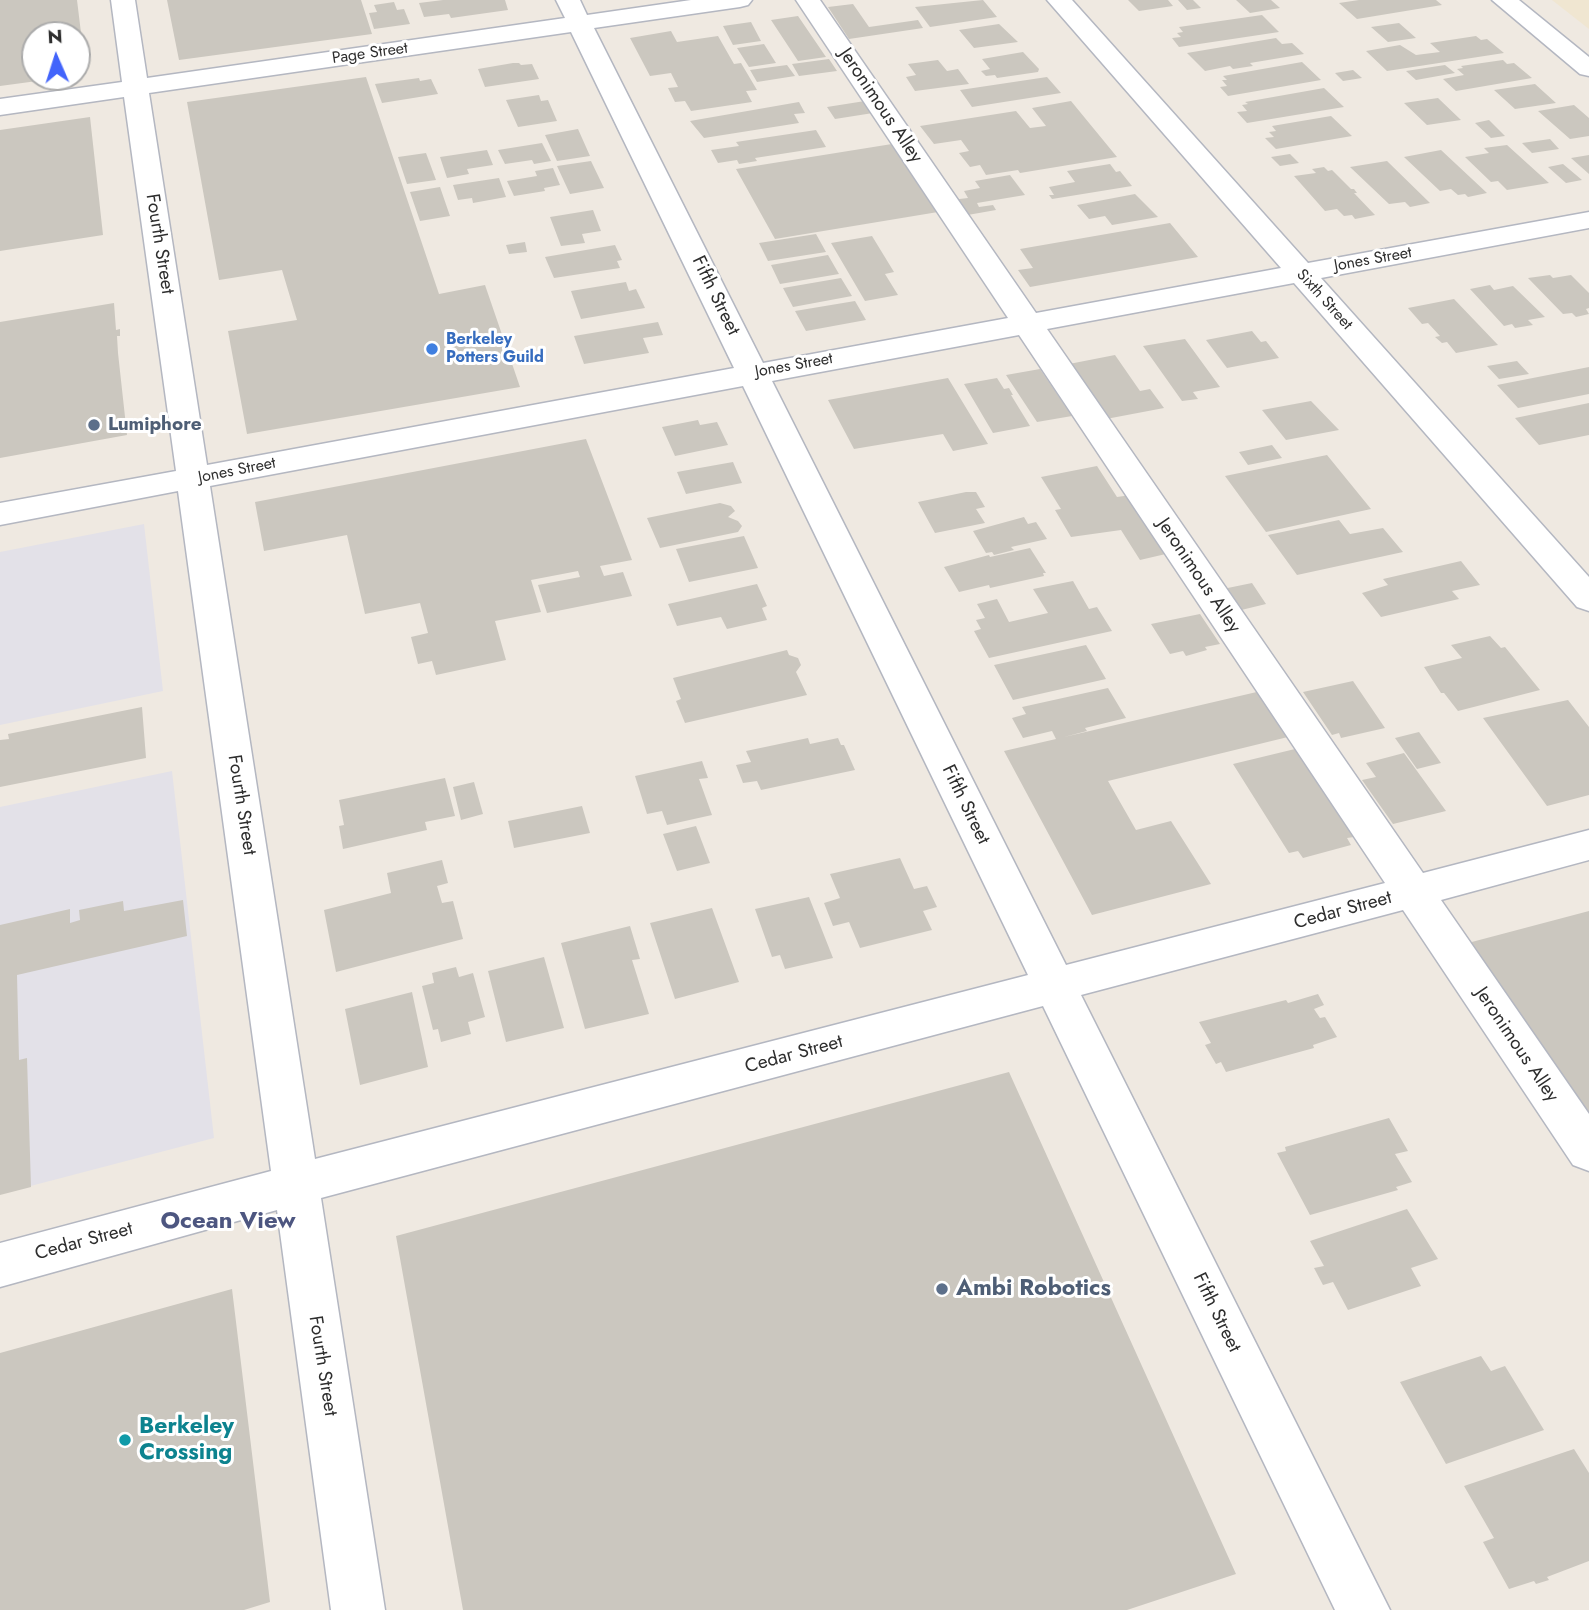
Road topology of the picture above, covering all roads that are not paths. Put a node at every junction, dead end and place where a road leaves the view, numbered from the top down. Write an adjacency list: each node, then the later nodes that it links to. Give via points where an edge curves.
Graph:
1 (123, 0): 8 (street, Fourth Street)
2 (740, 0): 6 (street, Page Street)
3 (807, 0): 12 (street, Jeronimous Alley)
4 (1059, 0): 11 (street, Sixth Street)
5 (1504, 0): 7 (street)
6 (574, 12): 8 (street, Page Street); 13 (street, Fifth Street)
7 (1589, 69)
8 (136, 88): 9 (street, Page Street); 14 (street, Fourth Street)
9 (0, 107)
10 (1589, 220): 11 (street, Jones Street)
11 (1300, 273): 12 (street, Jones Street); 16 (street, Sixth Street)
12 (1027, 324): 13 (street, Jones Street); 18 (street, Jeronimous Alley)
13 (752, 374): 14 (street, Jones Street); 19 (street, Fifth Street)
14 (192, 480): 15 (street, Jones Street); 21 (street, Fourth Street)
15 (0, 514)
16 (1589, 599)
17 (1589, 845): 18 (street, Cedar Street)
18 (1412, 893): 19 (street, Cedar Street); 20 (street, Jeronimous Alley)
19 (1055, 987): 21 (street, Cedar Street); 24 (street, Fifth Street)
20 (1589, 1151)
21 (296, 1185): 22 (street, Cedar Street); 23 (street, Fourth Street)
22 (0, 1265)
23 (358, 1610)
24 (1363, 1610)

